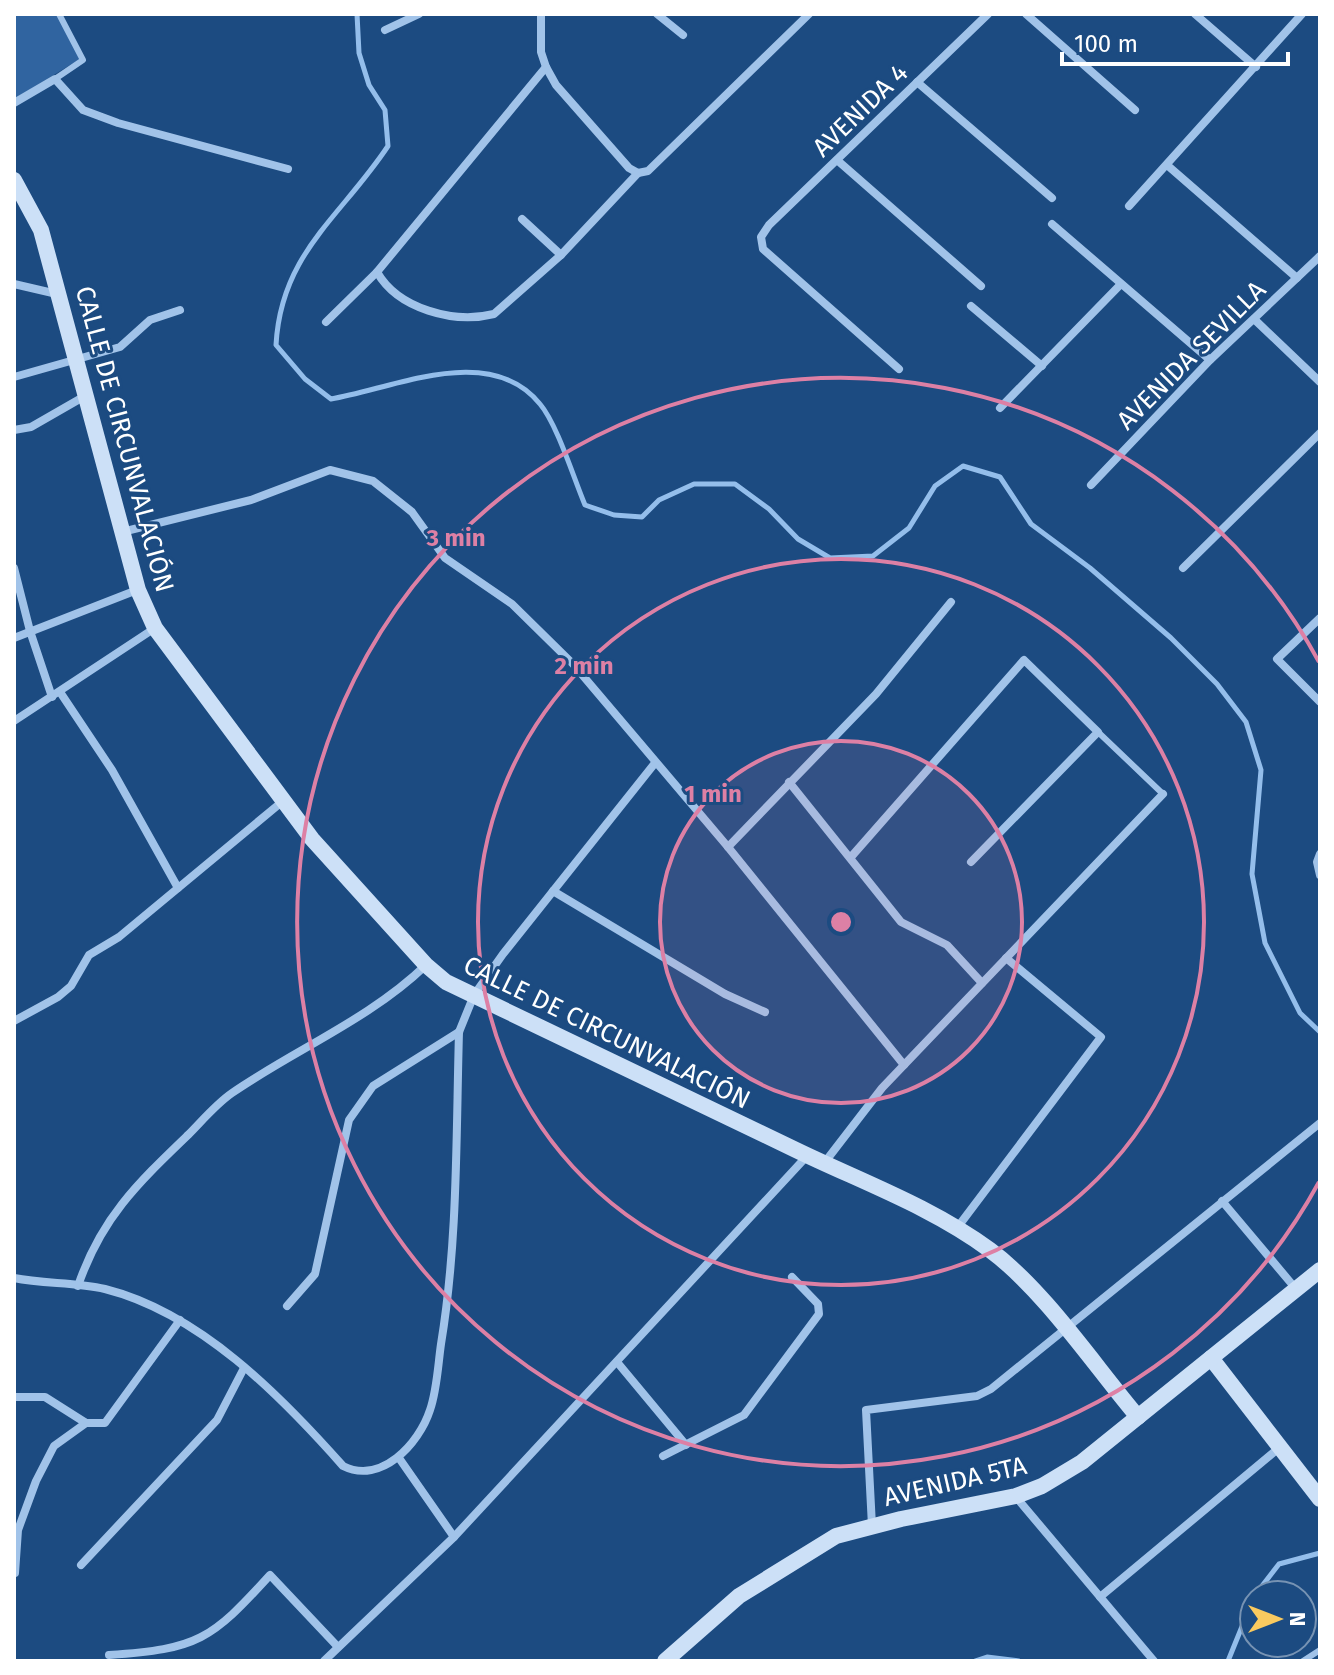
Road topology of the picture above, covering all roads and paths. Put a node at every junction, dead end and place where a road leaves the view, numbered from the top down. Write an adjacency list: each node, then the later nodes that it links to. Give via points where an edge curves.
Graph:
1 (59, 14): 14 (lane, via 83,60)
2 (419, 14): 10 (street)
3 (541, 14): 12 (street)
4 (657, 14): 11 (street)
5 (809, 14): 21 (street, via 648,171)
6 (988, 14): 15 (street, AVENIDA 4)
7 (1026, 14): 17 (street)
8 (1195, 14): 13 (street)
9 (1302, 14): 13 (street)
10 (385, 30)
11 (683, 35)
12 (546, 67): 21 (street, via 566,97); 29 (street)
13 (1256, 67): 19 (street)
14 (55, 79): 16 (street); 20 (street, via 83,110)
15 (917, 82): 18 (street, AVENIDA 4); 23 (street)
16 (14, 103)
17 (1135, 110)
18 (837, 160): 33 (street); 42 (street, AVENIDA 4, via 769,225 761,237 763,249)
19 (1167, 165): 24 (street); 30 (street)
20 (288, 169)
21 (638, 173): 27 (street)
22 (14, 180): 34 (street, CALLE DE CIRCUNVALACIÓN, via 41,230)
23 (1052, 198)
24 (1129, 206)
25 (522, 219): 27 (street)
26 (1052, 224): 32 (street)
27 (561, 255): 29 (street, via 504,308 481,318 415,306)
28 (1320, 256): 30 (street, AVENIDA SEVILLA)
29 (377, 272): 38 (street)
30 (1297, 278): 37 (street, AVENIDA SEVILLA)
31 (14, 284): 34 (street)
32 (1121, 284): 40 (street); 41 (street)
33 (981, 286)
34 (61, 295): 39 (street, CALLE DE CIRCUNVALACIÓN)
35 (971, 306): 41 (street)
36 (180, 310): 39 (street, via 150,320 120,347)
37 (1254, 319): 40 (street, AVENIDA SEVILLA); 44 (street)
38 (326, 322)
39 (77, 360): 43 (street); 45 (street, CALLE DE CIRCUNVALACIÓN)
40 (1210, 360): 49 (street, AVENIDA SEVILLA)
41 (1042, 366): 46 (street)
42 (899, 369)
43 (14, 377)
44 (1320, 382)
45 (86, 396): 47 (street, via 31,427); 50 (street, CALLE DE CIRCUNVALACIÓN)
46 (1000, 408)
47 (14, 430)
48 (1320, 433): 52 (street)
49 (1091, 485)
50 (122, 532): 53 (street, CALLE DE CIRCUNVALACIÓN); 63 (street, via 251,500 330,470 373,481 412,512 445,558 512,604 573,664)
51 (14, 568): 57 (street)
52 (1183, 568)
53 (138, 590): 56 (street, CALLE DE CIRCUNVALACIÓN); 57 (street)
54 (951, 602): 64 (street, via 876,694)
55 (1320, 618): 60 (street, via 1277,659)
56 (155, 628): 59 (street); 66 (street, CALLE DE CIRCUNVALACIÓN)
57 (30, 631): 58 (street); 59 (street)
58 (14, 638)
59 (56, 695): 61 (street); 72 (street, via 112,770)
60 (1320, 702)
61 (14, 721)
62 (1098, 732): 65 (lane); 69 (street, via 1024,660); 70 (street)
63 (655, 763): 67 (street); 73 (street)
64 (789, 782): 67 (street); 69 (street)
65 (1163, 794): 74 (street)
66 (283, 801): 72 (street); 75 (street, CALLE DE CIRCUNVALACIÓN)
67 (728, 847): 81 (street)
68 (1320, 854): 71 (street)
69 (851, 857): 76 (street, via 901,922 947,945)
70 (971, 862)
71 (1320, 875)
72 (178, 888): 79 (street, via 89,955 58,997)
73 (553, 891): 77 (street); 78 (street, via 725,994)
74 (1006, 958): 76 (street); 86 (street, via 1101,1037)
75 (426, 965): 77 (street, CALLE DE CIRCUNVALACIÓN); 90 (street, via 399,991 230,1094 124,1198 89,1253)
76 (982, 983): 81 (street)
77 (474, 995): 80 (street); 83 (street, CALLE DE CIRCUNVALACIÓN)
78 (765, 1012)
79 (14, 1021)
80 (459, 1032): 92 (street, via 373,1086 349,1120 315,1274); 104 (street, via 452,1278 431,1408)
81 (904, 1065): 84 (street)
82 (1320, 1123): 85 (street)
83 (807, 1155): 84 (street, CALLE DE CIRCUNVALACIÓN); 96 (street)
84 (824, 1163): 86 (street, CALLE DE CIRCUNVALACIÓN, via 897,1194)
85 (1222, 1201): 91 (street); 94 (street)
86 (957, 1228): 94 (street, CALLE DE CIRCUNVALACIÓN, via 1024,1280)
87 (1320, 1270): 91 (street, AVENIDA 5TA)
88 (792, 1277): 101 (street, via 818,1304 819,1314 744,1415)
89 (14, 1278): 90 (street)
90 (78, 1286): 93 (street, via 147,1303)
91 (1296, 1289): 95 (street, AVENIDA 5TA)
92 (287, 1306)
93 (180, 1320): 97 (street); 100 (street, via 105,1423)
94 (1064, 1328): 99 (street, CALLE DE CIRCUNVALACIÓN); 107 (street, via 977,1396 866,1410)
95 (1211, 1358): 99 (street, AVENIDA 5TA); 102 (street)
96 (617, 1362): 101 (street); 108 (street)
97 (244, 1368): 104 (street, via 284,1400 343,1466 374,1470); 109 (street, via 217,1420)
98 (14, 1397): 100 (street, via 45,1397)
99 (1138, 1417): 105 (street, AVENIDA 5TA, via 1082,1462)
100 (86, 1423): 110 (street, via 54,1446 36,1481 18,1530)
101 (686, 1445): 103 (street)
102 (1279, 1448): 106 (street); 111 (street)
103 (663, 1456)
104 (399, 1458): 108 (street)
105 (1016, 1496): 107 (street, AVENIDA 5TA); 111 (street)
106 (1320, 1499)
107 (872, 1526): 116 (street, AVENIDA 5TA, via 836,1536 739,1596)
108 (454, 1537): 112 (street)
109 (81, 1565)
110 (15, 1573)
111 (1100, 1597): 117 (street)
112 (338, 1647): 114 (street, via 270,1575 225,1625 185,1646); 115 (street)
113 (1320, 1650): 118 (lane)
114 (109, 1655)
115 (324, 1661)
116 (665, 1661)
117 (1154, 1661)
118 (1303, 1661)

